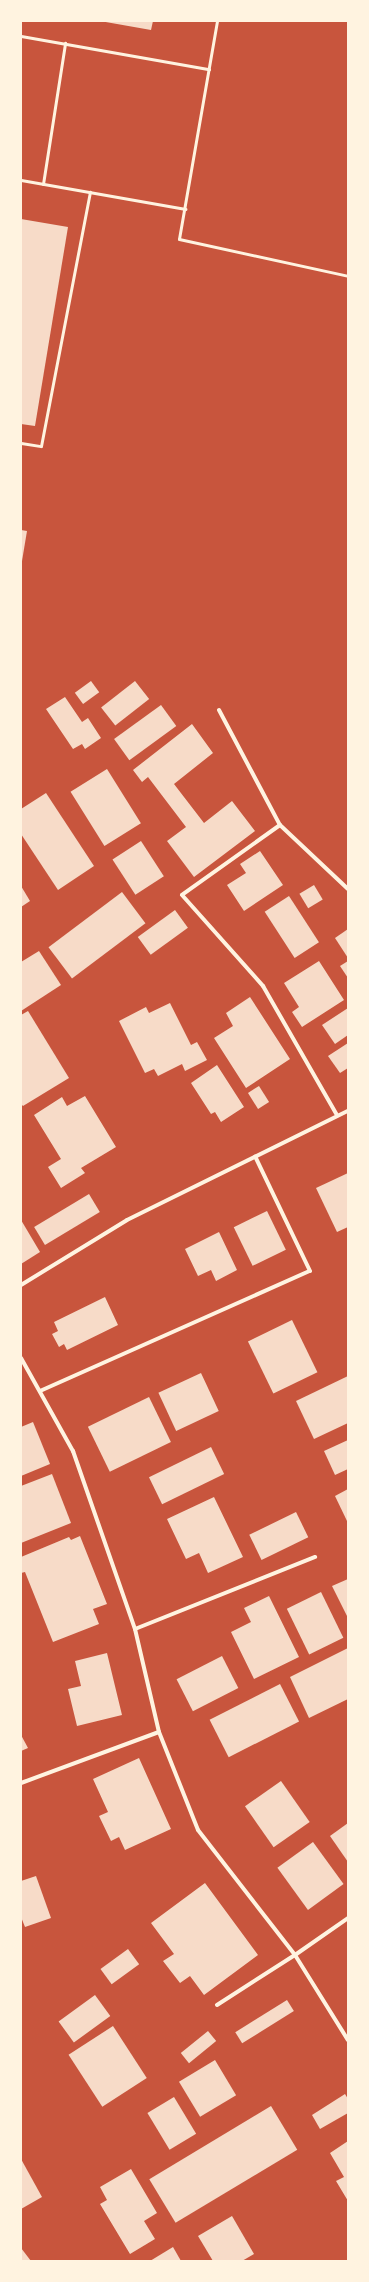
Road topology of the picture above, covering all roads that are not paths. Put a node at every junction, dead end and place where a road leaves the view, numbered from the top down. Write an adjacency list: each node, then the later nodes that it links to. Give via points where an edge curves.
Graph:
1 (217, 21): 4 (lane)
2 (21, 36): 3 (lane)
3 (65, 43): 4 (lane); 6 (lane)
4 (209, 69): 8 (lane)
5 (21, 180): 6 (lane)
6 (43, 184): 7 (lane)
7 (90, 192): 8 (lane); 10 (lane, via 42,446)
8 (185, 209): 9 (lane, via 179,239)
9 (348, 276)
10 (21, 443)
11 (219, 710): 12 (street)
12 (280, 825): 13 (street); 15 (street, via 182,895 262,986)
13 (348, 889)
14 (348, 1111): 15 (street)
15 (337, 1115): 16 (street)
16 (256, 1156): 17 (street, via 127,1220); 19 (street, via 310,1271)
17 (21, 1285)
18 (21, 1358): 19 (street)
19 (40, 1392): 21 (street, via 73,1451)
20 (316, 1557): 21 (street)
21 (134, 1629): 22 (street)
22 (159, 1732): 23 (street); 25 (street, via 198,1830)
23 (21, 1783)
24 (348, 1918): 25 (street)
25 (295, 1955): 26 (street); 27 (street)
26 (217, 2005)
27 (348, 2040)

